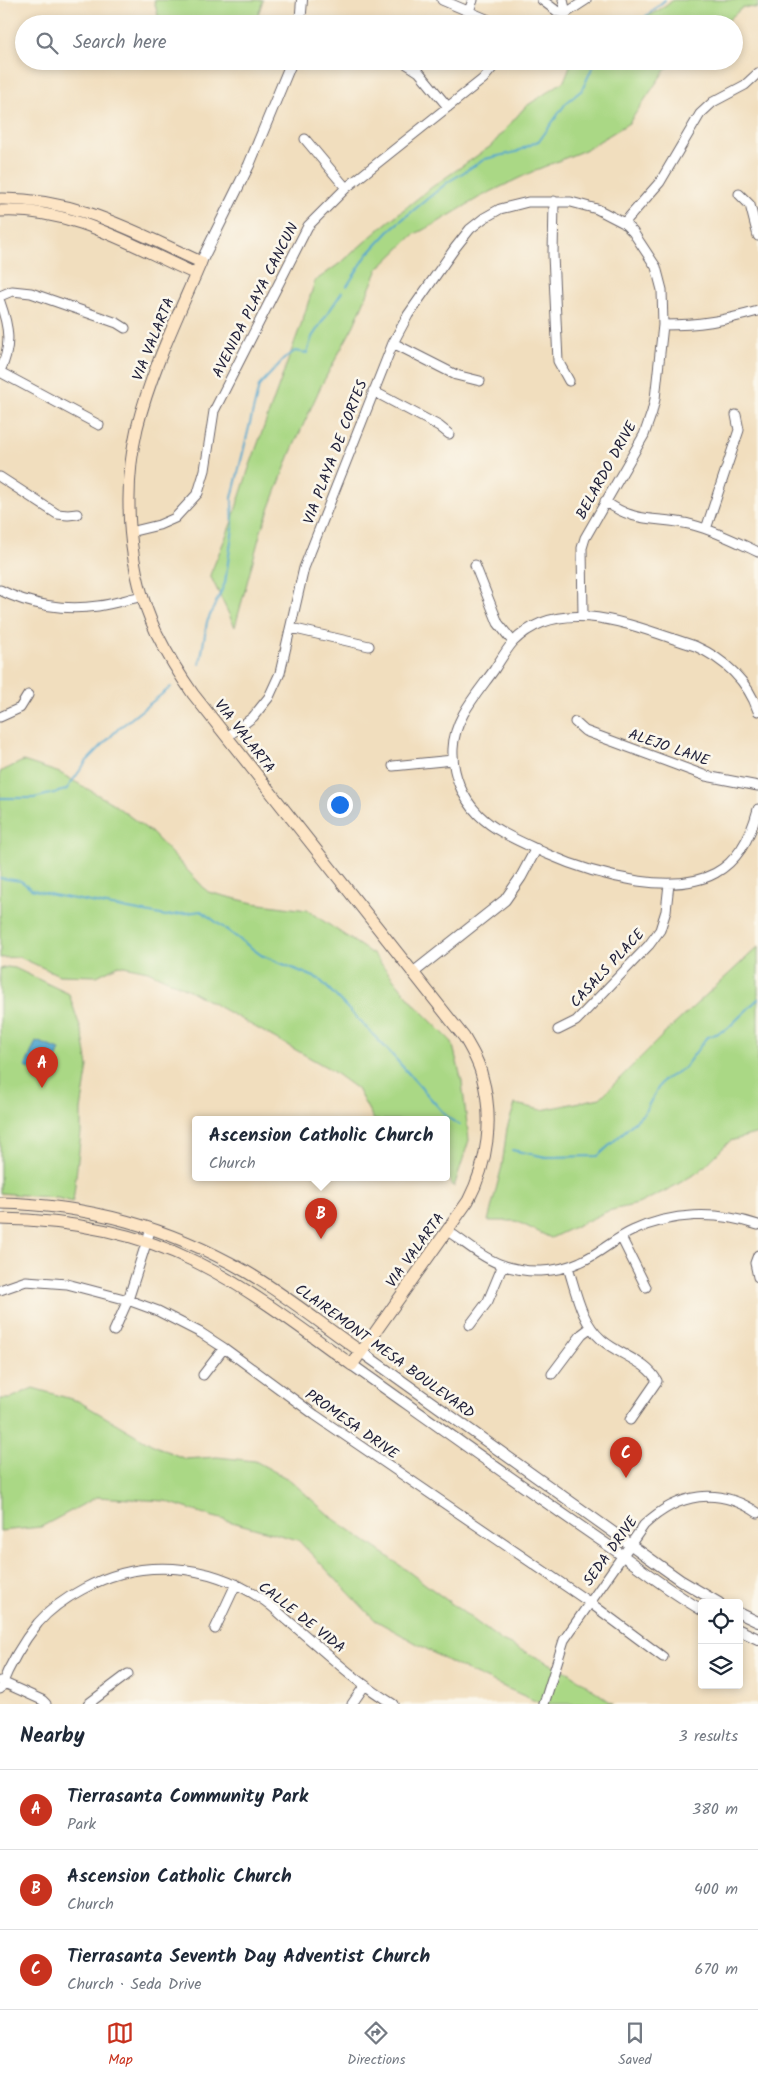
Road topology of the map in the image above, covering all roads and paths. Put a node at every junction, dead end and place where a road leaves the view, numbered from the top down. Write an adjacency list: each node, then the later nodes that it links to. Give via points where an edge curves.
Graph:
1 (302, 0): 9 (street)
2 (442, 0): 7 (street)
3 (473, 0): 7 (street)
4 (542, 0): 8 (street, via 558,12)
5 (563, 0): 8 (street)
6 (586, 0): 8 (street)
7 (469, 11): 10 (street)
8 (566, 13)
9 (301, 15)
10 (478, 15)
11 (288, 70): 25 (street, VIA VALARTA, via 249,165)
12 (416, 70): 15 (street)
13 (490, 70): 15 (street, AVENIDA PLAYA CANCUN)
14 (758, 73): 23 (street, via 700,114 660,182)
15 (448, 107): 17 (street, AVENIDA PLAYA CANCUN)
16 (305, 139): 17 (street)
17 (346, 188): 44 (street, AVENIDA PLAYA CANCUN, via 308,226 214,411 198,493 175,518)
18 (739, 194): 24 (street, via 750,205)
19 (0, 199): 25 (main road, via 43,201 89,212)
20 (554, 201): 21 (street, BELARDO DRIVE); 23 (street, BELARDO DRIVE, via 597,208); 35 (street, via 558,361)
21 (516, 204): 32 (street, VIA PLAYA DE CORTES, via 500,209 470,229 408,315)
22 (0, 210): 26 (main road, via 37,212 81,222)
23 (624, 223): 30 (street, BELARDO DRIVE, via 656,266 662,290)
24 (758, 236)
25 (201, 262): 26 (main road, VIA VALARTA)
26 (196, 274): 44 (main road, VIA VALARTA, via 147,393 137,428 129,474)
27 (0, 296): 31 (street, via 12,291 31,293)
28 (0, 302): 33 (street, via 9,336 6,359)
29 (758, 311): 30 (street, via 698,325)
30 (663, 325): 41 (street, BELARDO DRIVE, via 652,412 644,435)
31 (125, 328)
32 (392, 343): 34 (street, via 456,375); 36 (street, VIA PLAYA DE CORTES)
33 (0, 371): 38 (street)
34 (480, 381)
35 (569, 381)
36 (373, 391): 39 (street); 50 (street, VIA PLAYA DE CORTES, via 304,568)
37 (736, 414): 43 (street, via 739,430)
38 (99, 425)
39 (449, 434)
40 (0, 477): 42 (street, via 57,514)
41 (605, 501): 43 (street, via 637,518); 49 (street, BELARDO DRIVE, via 582,548)
42 (77, 514)
43 (706, 530): 45 (street)
44 (130, 532): 48 (main road, VIA VALARTA)
45 (758, 552)
46 (474, 565): 51 (street, via 498,623)
47 (0, 590): 48 (street, via 34,602 75,608)
48 (143, 596): 57 (main road, VIA VALARTA, via 174,667)
49 (583, 616): 51 (street, via 558,618); 54 (street, via 601,617 709,653 742,682)
50 (291, 628): 52 (street); 57 (street, VIA PLAYA DE CORTES, via 280,673 269,697 253,717)
51 (513, 642): 58 (street, via 462,716 455,735)
52 (369, 646)
53 (28, 695): 55 (street, via 20,708)
54 (758, 711)
55 (0, 718)
56 (575, 722): 60 (street, ALEJO LANE, via 586,732 682,768)
57 (226, 737): 64 (main road, VIA VALARTA)
58 (453, 760): 59 (street); 62 (street, via 460,787 477,813 492,826)
59 (393, 766)
60 (758, 786)
61 (758, 810): 63 (street, via 750,836 730,862 706,878)
62 (536, 849): 63 (street, via 617,878); 64 (street, via 505,900)
63 (669, 884): 65 (street, CASALS PLACE, via 660,930 649,945 576,1021)
64 (414, 972): 70 (main road, VIA VALARTA, via 464,1037 482,1076 487,1104 486,1150 477,1184)
65 (558, 1030)
66 (6, 1203): 67 (main road, via 8,1210); 69 (main road, CLAIREMONT MESA BOULEVARD, via 83,1210)
67 (0, 1217): 72 (main road, CLAIREMONT MESA BOULEVARD, via 81,1226)
68 (758, 1225): 71 (street, via 726,1217 694,1215 656,1222)
69 (151, 1228): 72 (street); 84 (main road, CLAIREMONT MESA BOULEVARD, via 246,1272)
70 (448, 1231): 74 (street); 84 (main road, VIA VALARTA)
71 (621, 1237): 75 (street, via 582,1262); 77 (street)
72 (146, 1242): 79 (street); 85 (main road, CLAIREMONT MESA BOULEVARD, via 195,1261 244,1289)
73 (758, 1255): 76 (street, via 755,1263)
74 (503, 1265): 75 (street, via 536,1271); 80 (street, via 488,1301)
75 (568, 1267): 81 (street)
76 (758, 1277)
77 (646, 1287)
78 (0, 1290): 79 (street, PROMESA DRIVE, via 26,1281 67,1284)
79 (128, 1300): 82 (street); 83 (street, PROMESA DRIVE, via 158,1311)
80 (470, 1325)
81 (590, 1328): 86 (street); 88 (street, via 603,1341 652,1372 657,1381)
82 (114, 1331)
83 (224, 1348): 87 (street); 94 (street, PROMESA DRIVE, via 315,1416)
84 (360, 1351): 85 (main road, VIA VALARTA); 90 (street, CLAIREMONT MESA BOULEVARD)
85 (352, 1364): 91 (street, CLAIREMONT MESA BOULEVARD)
86 (552, 1374)
87 (203, 1375)
88 (630, 1420)
89 (758, 1513): 90 (street, SEDA DRIVE, via 731,1500 712,1496 682,1500 657,1513)
90 (631, 1543): 91 (street, SEDA DRIVE); 93 (street, CLAIREMONT MESA BOULEVARD, via 680,1580)
91 (622, 1556): 94 (street, SEDA DRIVE); 95 (street, CLAIREMONT MESA BOULEVARD)
92 (236, 1584): 98 (street); 103 (street, CALLE DE VIDA, via 201,1571 166,1567 99,1580 69,1596 39,1622); 104 (street, CALLE DE VIDA, via 263,1600)
93 (712, 1599)
94 (589, 1602): 101 (street, PROMESA DRIVE); 109 (street, SEDA DRIVE, via 564,1640)
95 (698, 1608)
96 (743, 1615): 97 (street)
97 (758, 1622)
98 (215, 1629)
99 (743, 1632): 100 (street)
100 (758, 1638)
101 (663, 1657)
102 (128, 1674): 106 (street)
103 (1, 1684): 105 (street)
104 (365, 1685): 107 (street); 108 (street, CALLE DE VIDA)
105 (46, 1704)
106 (88, 1704)
107 (352, 1704)
108 (393, 1704)
109 (544, 1704)

